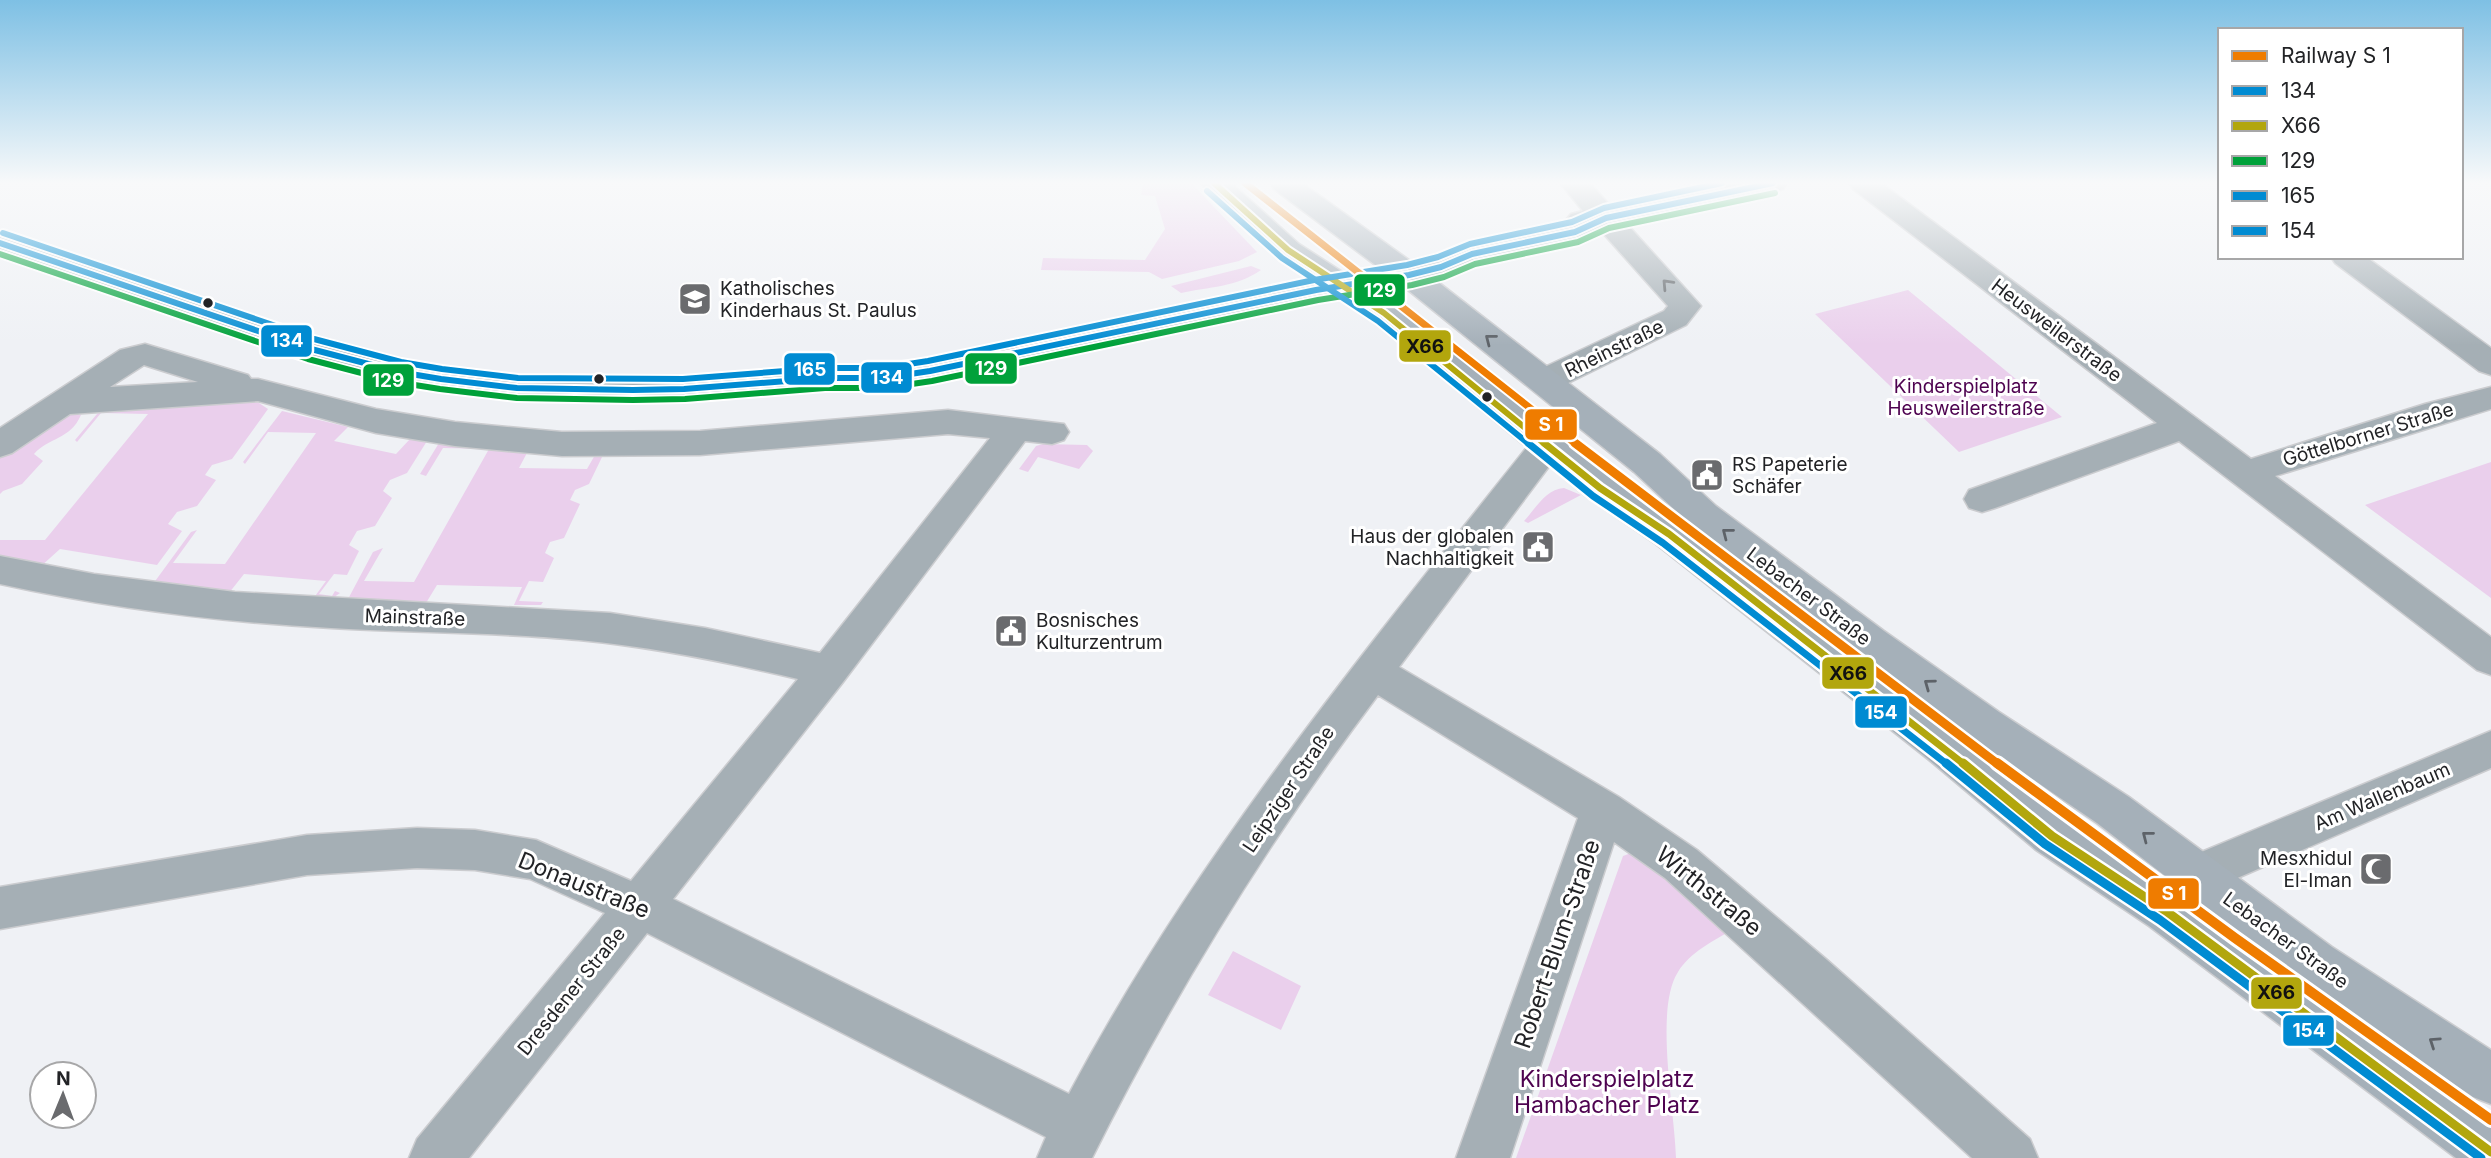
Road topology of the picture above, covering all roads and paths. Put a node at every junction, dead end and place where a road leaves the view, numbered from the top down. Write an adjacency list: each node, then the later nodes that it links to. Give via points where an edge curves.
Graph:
1 (1274, 237): 9 (main road, Lebacher Straße)
2 (1357, 237): 8 (main road, Lebacher Straße)
3 (1505, 237): 8 (street)
4 (1623, 237): 11 (street, Rheinstraße, one-way to 4, via 1681,315 1685,306 1680,298)
5 (1935, 237): 16 (street, Heusweilerstraße)
6 (0, 243): 9 (street, via 355,362 497,386 574,390 684,389 825,378 1179,302)
7 (2349, 259): 10 (street)
8 (1396, 266): 9 (street); 11 (main road, Lebacher Straße, one-way to 8)
9 (1331, 276): 18 (main road, Lebacher Straße)
10 (2491, 364)
11 (1544, 381): 15 (main road, Lebacher Straße)
12 (258, 390): 14 (street, Dresdener Straße); 14 (street, Dresdener Straße, via 145,354 132,357); 23 (street, Dresdener Straße, via 386,423 562,444 700,443 948,422 1034,430)
13 (2491, 398): 19 (street, Göttelborner Straße)
14 (61, 404): 17 (street)
15 (1575, 406): 18 (main road); 27 (main road, Lebacher Straße, one-way to 15, via 2113,810 1974,717 1804,593)
16 (2185, 426): 19 (street, Heusweilerstraße); 20 (street)
17 (0, 445)
18 (1548, 445): 24 (street, Leipziger Straße); 32 (main road, Lebacher Straße, via 1836,663 2052,836 2177,919)
19 (2246, 472): 22 (street, Heusweilerstraße)
20 (1982, 499)
21 (0, 570): 23 (street, Mainstraße, via 206,604 615,629 713,644)
22 (2491, 659)
23 (829, 671): 28 (street, Dresdener Straße)
24 (1371, 671): 26 (street, Wirthstraße); 31 (street, Leipziger Straße, via 1184,943 1118,1053)
25 (2491, 749): 27 (street, Am Wallenbaum)
26 (1603, 810): 34 (street, Robert-Blum-Straße); 35 (street, Wirthstraße, via 1726,902)
27 (2196, 876): 30 (main road, Lebacher Straße, one-way to 27, via 2315,963)
28 (639, 906): 29 (street, Donaustraße, via 536,860 430,848 286,858); 31 (street, Donaustraße, via 841,1004); 33 (street, Dresdener Straße)
29 (0, 908)
30 (2491, 1079)
31 (1073, 1143)
32 (2484, 1152)
33 (436, 1158)
34 (1483, 1158)
35 (2011, 1158)

